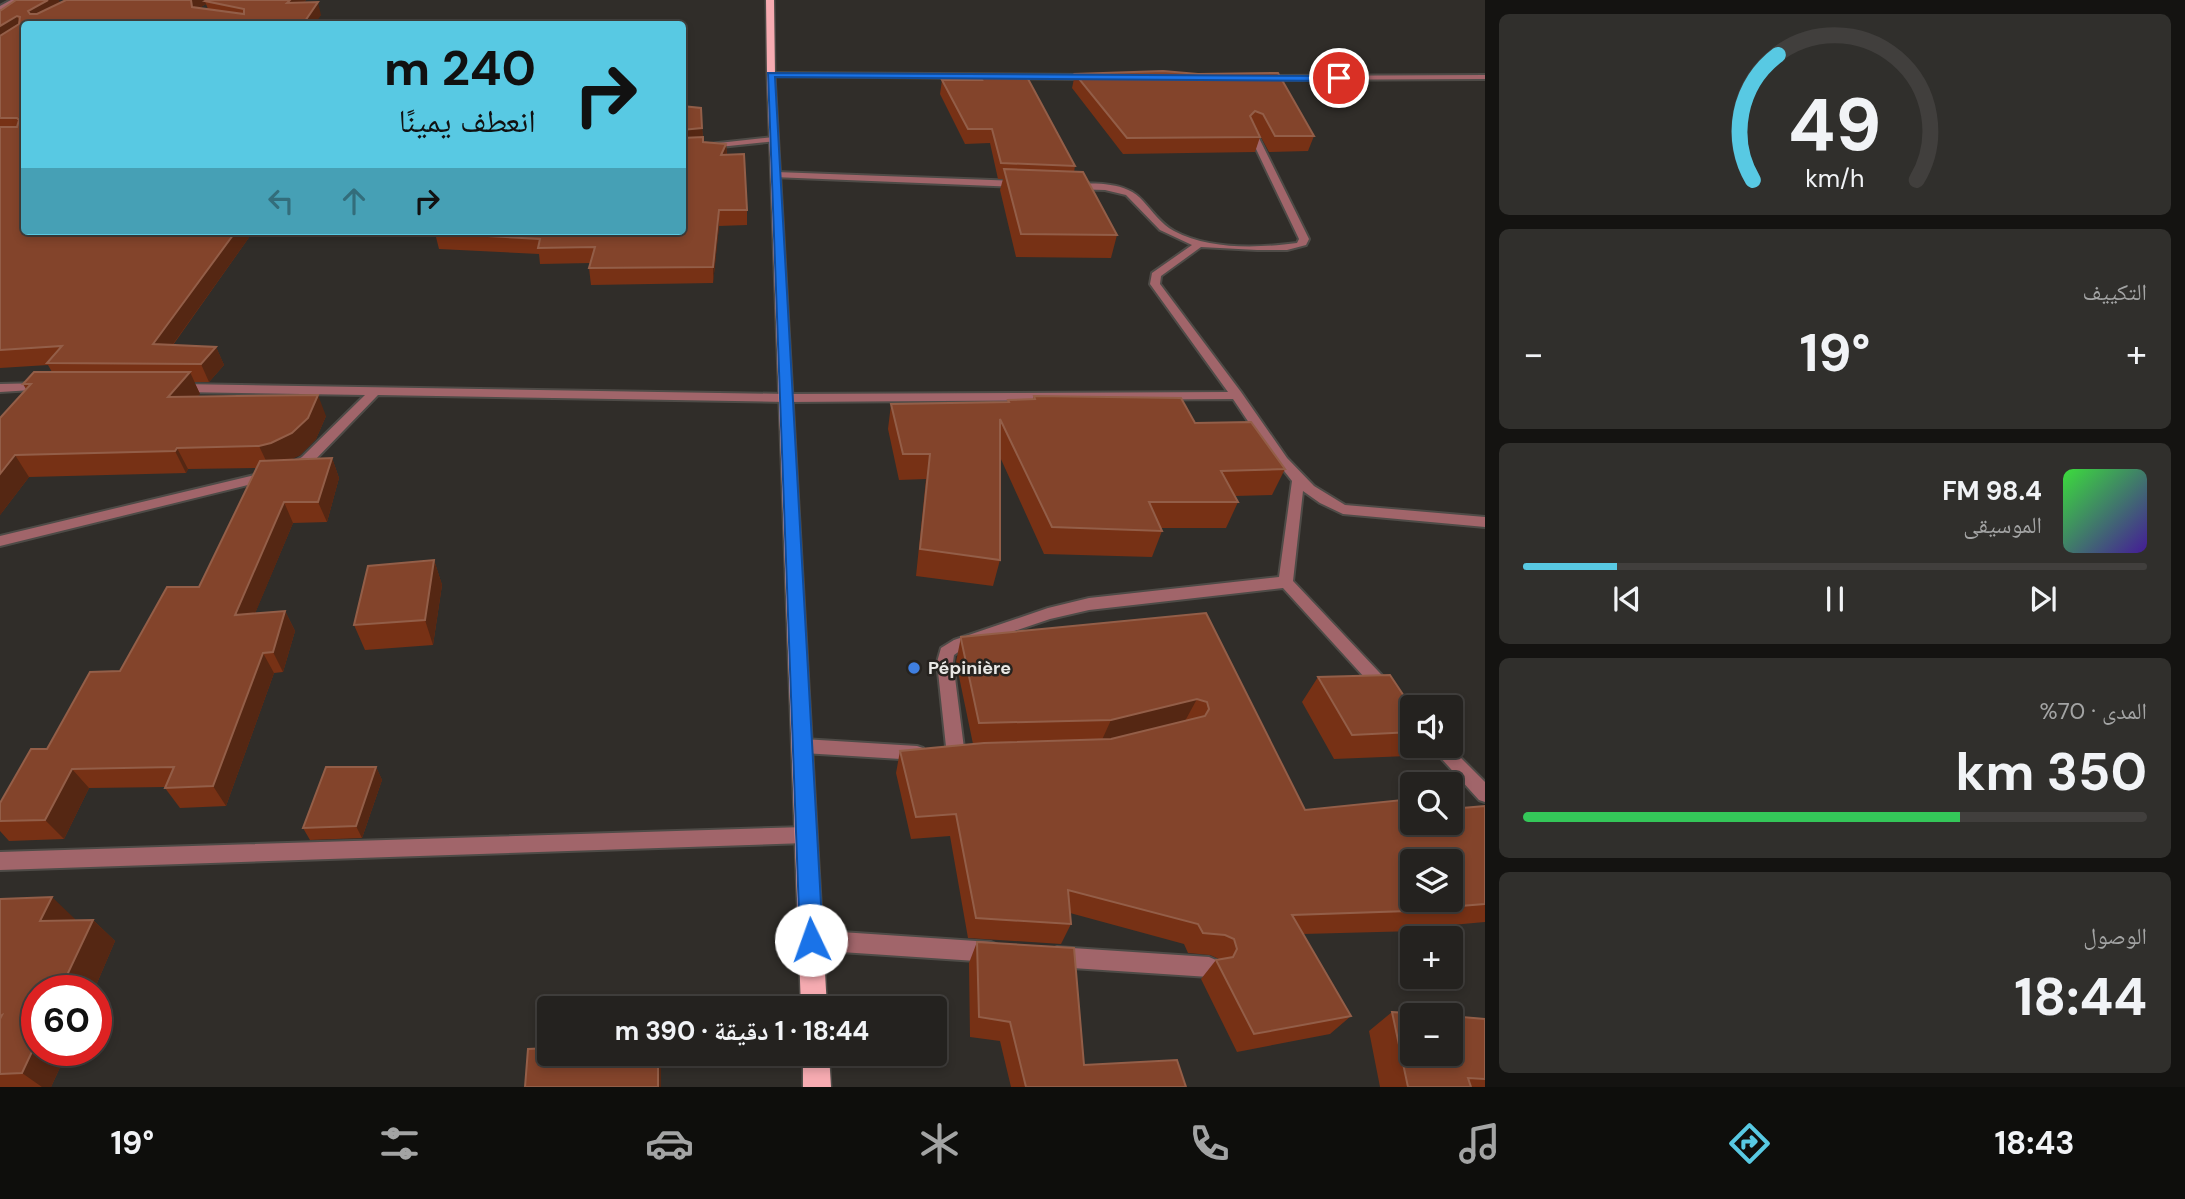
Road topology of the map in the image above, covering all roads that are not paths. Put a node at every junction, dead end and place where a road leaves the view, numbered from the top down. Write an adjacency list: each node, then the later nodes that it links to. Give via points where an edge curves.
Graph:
1 (16, 0): 3 (street)
2 (770, 0): 4 (main road)
3 (0, 8)
4 (771, 75): 5 (street); 9 (main road)
5 (1103, 77)
6 (1485, 77): 7 (street)
7 (1256, 78)
8 (1251, 130): 14 (street, via 1304,239 1301,245 1287,247)
9 (774, 139): 10 (street); 11 (main road)
10 (686, 149)
11 (776, 175): 12 (street); 20 (main road)
12 (1025, 184)
13 (1066, 186): 14 (street, via 1133,194 1170,232)
14 (1199, 244): 19 (street, via 1156,275 1155,284)
15 (63, 387): 16 (street)
16 (0, 388)
17 (166, 388): 18 (street)
18 (375, 391): 20 (street); 23 (street, via 307,460 285,470)
19 (1237, 395): 20 (street); 21 (street)
20 (786, 398): 26 (main road)
21 (1298, 482): 22 (street, via 1343,509); 24 (street)
22 (1485, 522)
23 (0, 541)
24 (1286, 582): 25 (street); 26 (street, via 1088,604 959,644 947,652 945,662 948,755)
25 (1400, 705)
26 (803, 746): 29 (main road)
27 (1450, 758): 28 (street)
28 (1485, 794)
29 (806, 835): 30 (street); 31 (main road)
30 (0, 861)
31 (811, 940): 32 (street); 33 (main road)
32 (1209, 967)
33 (813, 996)
34 (816, 1066): 35 (main road)
35 (817, 1087)

